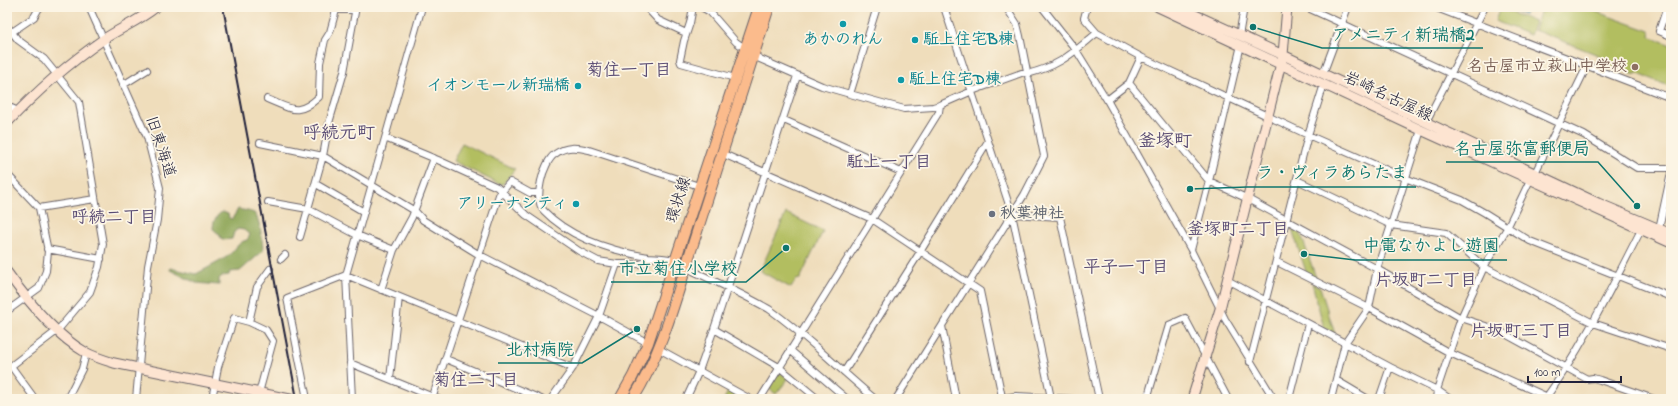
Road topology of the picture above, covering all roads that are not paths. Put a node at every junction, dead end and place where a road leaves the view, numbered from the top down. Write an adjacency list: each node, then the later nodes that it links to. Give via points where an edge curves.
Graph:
1 (41, 7): 28 (street, via 34,17)
2 (89, 7): 33 (street, 旧東海道)
3 (156, 7): 33 (main road)
4 (422, 7): 66 (street)
5 (646, 7): 29 (street, via 658,20)
6 (693, 7): 29 (street)
7 (701, 7): 35 (street, via 710,12 736,42)
8 (759, 7): 35 (main road, 環状線)
9 (769, 7): 37 (main road, 環状線)
10 (877, 7): 52 (street)
11 (944, 7): 51 (street)
12 (1006, 7): 42 (street, via 1017,24)
13 (1042, 7): 36 (street)
14 (1087, 7): 30 (street, via 1084,18)
15 (1158, 7): 34 (main road, 岩崎名古屋線)
16 (1178, 7): 31 (main road, 岩崎名古屋線)
17 (1244, 7): 31 (street)
18 (1287, 7): 39 (main road)
19 (1306, 7): 26 (street)
20 (1348, 7): 26 (street)
21 (1434, 7): 25 (street)
22 (1485, 7): 25 (street)
23 (1667, 7): 32 (street, via 1659,31)
24 (356, 9): 55 (street, via 336,10 320,63 319,97 301,110); 70 (street, via 344,72)
25 (1476, 24): 40 (street); 44 (street)
26 (1342, 25): 43 (street); 44 (street)
27 (7, 26): 28 (street)
28 (12, 32): 45 (street, via 18,40 44,59)
29 (686, 33): 47 (street, via 681,63)
30 (1097, 33): 36 (street); 38 (street)
31 (1239, 36): 39 (main road, 岩崎名古屋線)
32 (1671, 36)
33 (104, 39): 45 (main road); 50 (street, 旧東海道)
34 (1242, 45): 39 (main road, 岩崎名古屋線); 53 (street)
35 (745, 48): 37 (street); 47 (main road, 環状線)
36 (1076, 50): 42 (street, via 1062,62); 56 (street)
37 (754, 54): 46 (street); 69 (main road, 環状線)
38 (1141, 57): 48 (street); 53 (street)
39 (1282, 59): 43 (main road, 岩崎名古屋線); 49 (main road, 岩崎名古屋線); 60 (main road)
40 (1587, 66): 54 (street); 63 (street)
41 (147, 70): 50 (street)
42 (1027, 72): 51 (street); 93 (street, via 1044,156)
43 (1323, 74): 64 (main road, 岩崎名古屋線)
44 (1451, 75): 63 (street); 64 (street)
45 (57, 76): 59 (main road); 87 (street, via 79,102)
46 (797, 76): 52 (street); 61 (street)
47 (735, 78): 83 (main road, 環状線)
48 (1129, 83): 56 (street); 80 (street)
49 (1324, 84): 64 (main road, 岩崎名古屋線); 65 (street)
50 (123, 85): 156 (street, 旧東海道, via 147,137 160,188 148,266)
51 (972, 91): 57 (street); 67 (street)
52 (850, 94): 57 (street, via 904,108)
53 (1230, 98): 60 (street); 80 (street)
54 (1671, 98)
55 (267, 99)
56 (1107, 100): 106 (street)
57 (940, 105): 73 (street, via 939,112)
58 (7, 106): 59 (street)
59 (18, 111): 62 (main road)
60 (1267, 116): 65 (street); 86 (main road)
61 (784, 120): 73 (street); 76 (street)
62 (7, 123)
63 (1558, 124): 72 (street, via 1584,135 1637,168); 77 (street)
64 (1424, 126): 77 (main road, 岩崎名古屋線); 78 (street)
65 (1308, 135): 78 (street); 79 (street)
66 (385, 138): 71 (street); 82 (street)
67 (988, 142): 93 (street); 107 (street)
68 (260, 143): 70 (street)
69 (722, 153): 76 (street); 115 (main road, 環状線)
70 (323, 156): 81 (street); 82 (street)
71 (434, 158): 84 (street); 91 (street)
72 (1671, 168)
73 (902, 172): 94 (street)
74 (1671, 173): 99 (street)
75 (7, 174): 89 (street)
76 (766, 174): 94 (street); 123 (street)
77 (1532, 176): 97 (street); 98 (main road, 岩崎名古屋線); 99 (main road, 岩崎名古屋線)
78 (1405, 178): 96 (street); 97 (street, via 1462,200)
79 (1298, 180): 95 (street); 96 (street)
80 (1209, 181): 86 (street); 106 (street)
81 (316, 184): 90 (street); 92 (street)
82 (372, 185): 91 (street); 92 (street)
83 (699, 186): 85 (street, via 589,150 571,147 549,158); 111 (main road, 環状線)
84 (502, 191): 85 (street, via 510,182 530,193); 108 (street); 113 (street, via 526,215 579,251 598,261)
85 (539, 192): 109 (street, via 543,210 570,230 608,247)
86 (1246, 198): 95 (street); 121 (main road)
87 (95, 200): 89 (street); 110 (street, via 103,244)
88 (268, 202): 90 (street)
89 (39, 208): 104 (street)
90 (308, 209): 101 (street); 102 (street)
91 (415, 211): 105 (street); 108 (street, via 424,220)
92 (364, 212): 101 (street)
93 (1012, 214): 122 (street); 168 (street); 190 (street, via 1060,217)
94 (872, 219): 107 (street); 141 (street)
95 (1286, 221): 112 (street); 117 (street)
96 (1391, 225): 114 (street, via 1446,233); 117 (street)
97 (1507, 228): 114 (street); 120 (street, via 1530,242)
98 (1641, 230): 99 (street); 103 (main road, 岩崎名古屋線); 120 (street)
99 (1659, 230): 100 (main road, 岩崎名古屋線)
100 (1671, 234)
101 (357, 235): 105 (street); 119 (street)
102 (300, 237)
103 (1671, 243)
104 (48, 249): 110 (street); 127 (street, via 46,271 39,288)
105 (394, 250): 124 (street)
106 (1191, 250): 130 (street)
107 (920, 252): 122 (street); 160 (street)
108 (478, 254): 132 (street); 134 (street)
109 (648, 257): 111 (street); 113 (street, via 646,262 640,264)
110 (100, 259): 140 (street, via 90,292)
111 (675, 261): 115 (street); 142 (main road, 環状線)
112 (1277, 262): 128 (street); 129 (street)
113 (617, 264): 132 (street)
114 (1484, 267): 133 (street); 136 (street)
115 (685, 268): 123 (street); 144 (main road, 環状線)
116 (270, 269): 135 (street, via 257,287)
117 (1377, 269): 129 (street); 133 (street)
118 (7, 272): 127 (main road)
119 (346, 275): 124 (street); 152 (street); 175 (street, via 287,298)
120 (1617, 277): 126 (street); 136 (street)
121 (1227, 280): 128 (street); 130 (main road)
122 (968, 284): 138 (street); 167 (street, via 980,291)
123 (728, 287): 139 (street); 141 (street, via 770,310)
124 (381, 290): 125 (street)
125 (399, 297): 134 (street); 161 (street)
126 (1671, 297)
127 (25, 298): 131 (street); 140 (main road)
128 (1266, 301): 137 (street); 151 (street)
129 (1369, 308): 143 (street); 148 (street)
130 (1220, 309): 149 (main road); 151 (street)
131 (7, 311)
132 (599, 316): 142 (street); 157 (street)
133 (1461, 318): 148 (street); 158 (street, via 1498,330)
134 (458, 321): 150 (street); 157 (street)
135 (249, 322): 163 (street, via 234,318); 165 (street, via 266,330 273,341)
136 (1593, 323): 145 (street); 158 (street)
137 (1308, 324): 143 (street); 195 (street)
138 (942, 326): 187 (street); 188 (street)
139 (714, 329): 154 (street); 159 (street)
140 (58, 330): 147 (main road); 153 (street)
141 (800, 334): 146 (street); 160 (street)
142 (648, 343): 179 (main road, 環状線)
143 (1345, 343): 155 (street); 162 (street)
144 (659, 349): 159 (street); 180 (main road, 環状線)
145 (1671, 349)
146 (790, 350): 154 (street); 185 (street)
147 (86, 353): 156 (main road); 171 (street, via 82,370)
148 (1450, 353): 164 (street); 169 (street)
149 (1206, 357): 191 (street, via 1185,318 1169,325); 192 (main road); 193 (street)
150 (446, 359): 166 (street); 177 (street)
151 (1250, 362): 194 (street)
152 (350, 363): 161 (street); 176 (street)
153 (9, 367): 170 (street)
154 (779, 367): 183 (street); 184 (street)
155 (1390, 367): 164 (street); 198 (street)
156 (138, 368): 163 (main road); 172 (street, 旧東海道)
157 (573, 368): 178 (street)
158 (1567, 368): 169 (street); 201 (street, via 1587,379 1600,380)
159 (699, 371): 181 (street); 182 (street)
160 (844, 372): 186 (street)
161 (390, 379): 166 (street)
162 (1336, 380): 196 (street); 197 (street)
163 (214, 384): 165 (main road); 173 (street)
164 (1437, 390): 199 (street); 200 (street)
165 (259, 393): 174 (main road)
166 (434, 398)
167 (1000, 398): 168 (street)
168 (1051, 398): 189 (street)
169 (1548, 398)
170 (35, 399)
171 (67, 399)
172 (136, 399)
173 (212, 399)
174 (290, 399)
175 (307, 399)
176 (352, 399)
177 (541, 399)
178 (551, 399)
179 (620, 399)
180 (633, 399)
181 (686, 399)
182 (750, 399)
183 (760, 399)
184 (818, 399)
185 (847, 399)
186 (875, 399)
187 (896, 399)
188 (956, 399)
189 (1074, 399)
190 (1099, 399)
191 (1147, 399)
192 (1192, 399)
193 (1228, 399)
194 (1274, 399)
195 (1288, 399)
196 (1331, 399)
197 (1368, 399)
198 (1379, 399)
199 (1436, 399)
200 (1450, 399)
201 (1654, 399)

